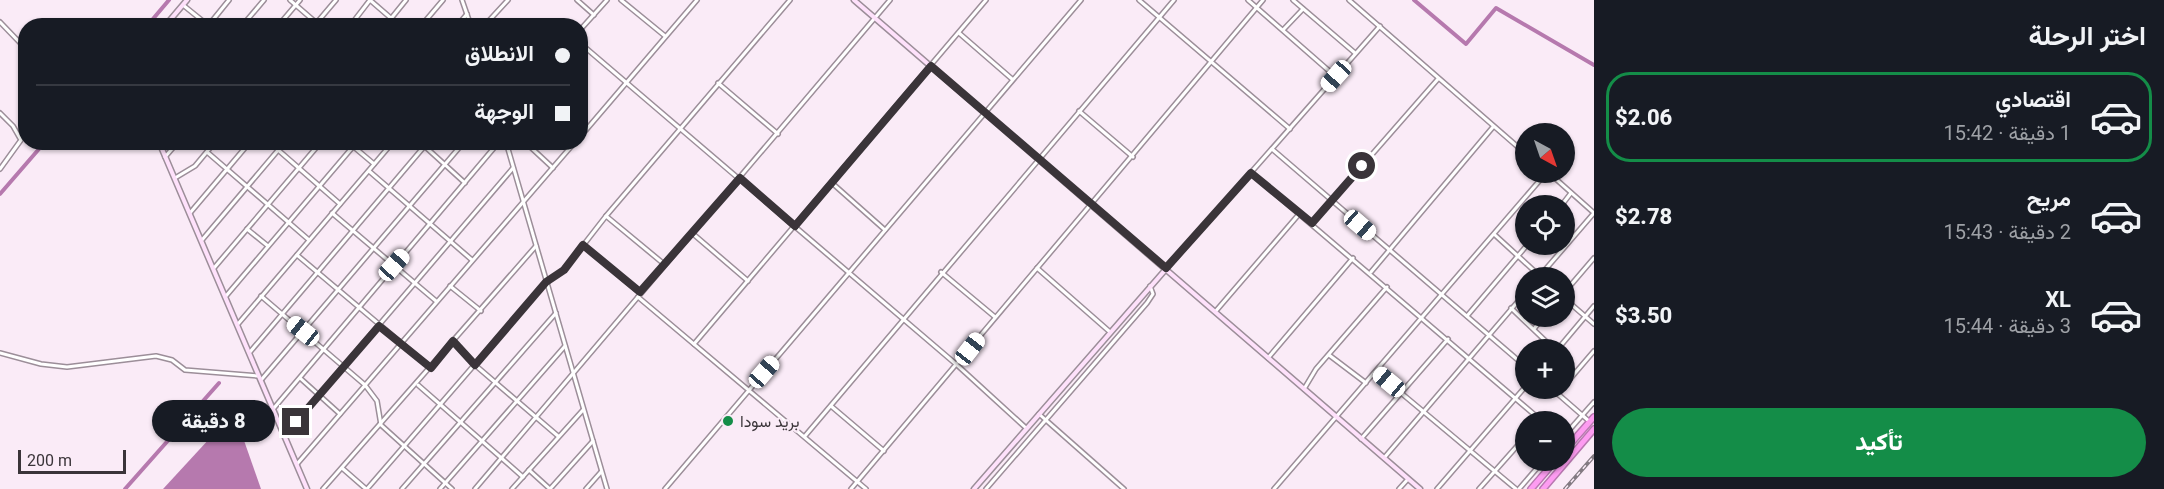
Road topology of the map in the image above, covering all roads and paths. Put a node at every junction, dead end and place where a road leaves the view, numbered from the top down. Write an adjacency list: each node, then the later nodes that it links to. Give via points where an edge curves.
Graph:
1 (187, 0): 27 (street)
2 (229, 0): 36 (street)
3 (264, 0): 37 (street)
4 (290, 0): 28 (street)
5 (300, 0): 28 (street)
6 (336, 0): 40 (street)
7 (370, 0): 41 (street); 42 (street)
8 (406, 0): 42 (street)
9 (443, 0): 43 (street)
10 (462, 0): 31 (street)
11 (507, 0): 46 (street)
12 (577, 0): 32 (street)
13 (607, 0): 32 (street)
14 (621, 0): 53 (street)
15 (697, 0): 53 (street)
16 (790, 0): 63 (street)
17 (854, 0): 47 (street)
18 (890, 0): 47 (street)
19 (986, 0): 52 (street)
20 (1081, 0): 60 (street)
21 (1139, 0): 33 (street)
22 (1174, 0): 33 (street)
23 (1248, 0): 29 (street)
24 (1263, 0): 29 (street)
25 (1293, 0): 30 (street)
26 (1349, 0): 50 (street)
27 (183, 5): 34 (street); 35 (street)
28 (296, 5): 38 (street); 39 (street)
29 (1257, 7): 51 (street); 57 (street)
30 (1303, 9): 51 (street); 56 (street)
31 (467, 14): 44 (street); 45 (street)
32 (594, 15): 49 (street)
33 (1159, 17): 57 (street); 64 (street)
34 (172, 18)
35 (199, 18)
36 (214, 18)
37 (249, 18)
38 (285, 18)
39 (310, 18)
40 (322, 18)
41 (356, 18)
42 (391, 18)
43 (428, 18)
44 (464, 18)
45 (468, 18)
46 (491, 18)
47 (874, 18): 58 (street); 71 (street)
48 (0, 21): 54 (street)
49 (588, 21)
50 (1380, 26): 56 (street); 61 (street)
51 (1283, 30): 59 (street)
52 (959, 32): 58 (street); 60 (street)
53 (665, 36): 62 (street)
54 (18, 40)
55 (588, 50): 62 (street)
56 (1356, 54): 59 (street)
57 (1213, 63): 70 (street); 93 (street)
58 (931, 66): 65 (street); 107 (street)
59 (1336, 76): 70 (street)
60 (1012, 79): 65 (street)
61 (1438, 79): 67 (street); 114 (street)
62 (627, 82): 68 (street); 69 (street)
63 (718, 83): 69 (street); 71 (street)
64 (1079, 111): 93 (street); 94 (street)
65 (984, 112): 94 (street); 131 (street)
66 (0, 113): 72 (street)
67 (1494, 126): 74 (street); 141 (street)
68 (588, 127)
69 (680, 129): 105 (street); 124 (street)
70 (1290, 129): 75 (street)
71 (778, 134): 105 (street)
72 (18, 135)
73 (18, 144): 100 (street)
74 (1515, 144)
75 (1272, 149): 103 (street); 114 (street)
76 (162, 150): 92 (street)
77 (171, 150): 92 (street)
78 (244, 150): 101 (street)
79 (278, 150): 97 (street); 111 (street)
80 (314, 150): 97 (street)
81 (351, 150): 110 (street)
82 (358, 150): 95 (street)
83 (386, 150): 95 (street)
84 (421, 150): 112 (street)
85 (431, 150): 96 (street)
86 (457, 150): 96 (street)
87 (492, 150): 106 (street)
88 (508, 150): 98 (street)
89 (534, 150): 99 (street)
90 (568, 150): 99 (street)
91 (207, 152): 101 (street); 104 (street, via 195,166)
92 (165, 157): 104 (street)
93 (1133, 157): 118 (street)
94 (1039, 159): 118 (street); 154 (street)
95 (375, 164): 102 (street)
96 (445, 165): 106 (street); 119 (street)
97 (299, 168): 110 (street); 116 (street)
98 (513, 168): 115 (street); 136 (street)
99 (553, 168): 115 (street)
100 (0, 169)
101 (228, 170): 111 (street); 120 (street)
102 (369, 171): 112 (street); 117 (street)
103 (1251, 173): 122 (street); 153 (street)
104 (175, 178): 120 (street)
105 (740, 178): 128 (street); 132 (street)
106 (465, 183): 127 (street)
107 (831, 183): 128 (street); 131 (street)
108 (1538, 183): 133 (street)
109 (1560, 183): 113 (street)
110 (319, 186): 117 (street); 125 (street)
111 (248, 187): 116 (street); 134 (street)
112 (390, 189): 119 (street); 130 (street)
113 (1571, 193): 123 (street)
114 (1332, 200): 126 (street); 141 (street)
115 (524, 203): 139 (street); 146 (street)
116 (268, 204): 125 (street); 129 (street)
117 (340, 204): 121 (street)
118 (1091, 205): 152 (street); 153 (street)
119 (410, 207): 127 (street); 140 (street)
120 (190, 213): 134 (street)
121 (332, 213): 130 (street); 135 (street)
122 (1300, 213): 126 (street); 178 (street)
123 (1594, 213): 150 (street)
124 (606, 216): 137 (street); 147 (street)
125 (289, 222): 135 (street); 138 (street)
126 (1312, 223): 144 (street)
127 (431, 224): 136 (street); 148 (street)
128 (795, 226): 157 (street); 159 (street)
129 (248, 229): 138 (street); 151 (street)
130 (353, 230): 140 (street); 156 (street)
131 (885, 230): 157 (street)
132 (692, 233): 147 (street); 159 (street)
133 (1495, 235): 143 (street); 167 (street)
134 (202, 240): 151 (street)
135 (309, 240): 142 (street)
136 (451, 241): 146 (street); 161 (street)
137 (583, 245): 160 (street, via 564,270); 166 (street)
138 (268, 246): 168 (street)
139 (536, 246): 160 (street); 177 (street)
140 (374, 247): 148 (street); 165 (street)
141 (1389, 250): 155 (street); 167 (street)
142 (296, 255): 156 (street); 169 (street)
143 (1518, 256): 149 (street); 181 (street)
144 (1353, 258): 155 (street); 207 (street)
145 (1594, 258): 158 (street)
146 (472, 260): 162 (street)
147 (664, 264): 166 (street)
148 (394, 265): 161 (street); 174 (street)
149 (1530, 267)
150 (1548, 267)
151 (214, 268): 168 (street)
152 (1036, 268): 183 (street); 191 (street)
153 (1166, 268): 163 (street); 178 (street)
154 (941, 272): 183 (street); 185 (street)
155 (1371, 272): 164 (street)
156 (317, 273): 165 (street); 180 (street)
157 (848, 273): 185 (street); 221 (street)
158 (1575, 280)
159 (748, 281): 198 (street)
160 (546, 282): 179 (street); 208 (street)
161 (415, 284): 171 (street); 188 (street)
162 (450, 286): 171 (street); 177 (street)
163 (1150, 286): 191 (street); 243 (street, via 1153,294 1147,303)
164 (1388, 287): 184 (street); 204 (street)
165 (338, 289): 174 (street); 190 (street)
166 (640, 292): 170 (street)
167 (1442, 295): 181 (street); 184 (street)
168 (226, 296): 186 (street)
169 (261, 296): 180 (street); 186 (street)
170 (637, 297): 198 (street); 214 (street)
171 (436, 301): 197 (street)
172 (1515, 304): 176 (street)
173 (1594, 306): 182 (street)
174 (358, 307): 188 (street); 200 (street)
175 (1575, 307): 182 (street)
176 (1511, 308): 189 (street); 192 (street)
177 (481, 311): 196 (street)
178 (1215, 312): 207 (street)
179 (556, 313): 199 (street); 217 (street)
180 (282, 314): 190 (street); 202 (street)
181 (1467, 316): 192 (street)
182 (1585, 316): 187 (street); 195 (street)
183 (995, 317): 209 (street)
184 (1423, 317): 193 (street); 212 (street)
185 (904, 320): 209 (street); 232 (street)
186 (238, 324): 202 (street)
187 (1594, 324)
188 (379, 326): 197 (street); 210 (street)
189 (1534, 329): 194 (street)
190 (303, 331): 200 (street); 215 (street)
191 (1110, 332): 238 (street)
192 (1488, 334): 205 (street); 206 (street)
193 (1448, 339): 205 (street); 223 (street)
194 (1544, 339)
195 (1565, 339)
196 (453, 341): 208 (street); 211 (street)
197 (400, 342): 211 (street); 220 (street)
198 (694, 344): 221 (street)
199 (565, 346): 214 (street); 229 (street)
200 (324, 349): 210 (street); 216 (street)
201 (1594, 351): 213 (street)
202 (250, 352): 215 (street)
203 (0, 353): 215 (street, via 67,367 156,356 172,360 184,370)
204 (1329, 355): 218 (street); 222 (street)
205 (1469, 357): 225 (street); 236 (street)
206 (1515, 357)
207 (1268, 358): 222 (street)
208 (475, 365): 217 (street); 231 (street)
209 (957, 365): 247 (street); 258 (street)
210 (345, 366): 220 (street); 224 (street)
211 (431, 368): 219 (street)
212 (1376, 372): 218 (street); 223 (street)
213 (1575, 374)
214 (574, 375): 234 (street); 240 (street)
215 (261, 377): 233 (street)
216 (300, 378): 224 (street); 233 (street)
217 (495, 382): 229 (street); 244 (street)
218 (1366, 383): 241 (street)
219 (417, 384): 231 (street); 246 (street)
220 (365, 385): 237 (street); 246 (street, via 380,409)
221 (748, 389): 251 (street); 285 (street)
222 (1304, 389): 241 (street)
223 (1401, 393): 236 (street); 253 (street)
224 (319, 396): 237 (street); 249 (street)
225 (1515, 396)
226 (1515, 398): 259 (street)
227 (1518, 399): 235 (street)
228 (1564, 399): 239 (street)
229 (517, 400): 240 (street); 255 (street)
230 (1594, 402): 239 (street)
231 (440, 404): 244 (street); 256 (street)
232 (831, 406): 251 (street); 258 (street)
233 (274, 408): 249 (street)
234 (583, 410): 250 (street); 254 (street)
235 (1531, 411)
236 (1425, 412): 259 (street); 261 (street)
237 (340, 414): 262 (street)
238 (1038, 414): 243 (street); 247 (street)
239 (1582, 415): 242 (street); 245 (street)
240 (536, 417): 250 (street); 260 (street)
241 (1336, 417): 253 (street); 291 (street)
242 (1592, 419): 252 (highway)
243 (1045, 420): 289 (street); 290 (street)
244 (460, 422): 255 (street); 263 (street)
245 (1575, 423)
246 (381, 425): 256 (street); 264 (street)
247 (1026, 428): 288 (street)
248 (1594, 429): 298 (highway)
249 (285, 435): 262 (street)
250 (558, 436): 265 (street)
251 (805, 436): 272 (street)
252 (1575, 438)
253 (1361, 439): 261 (street)
254 (593, 441): 269 (street); 282 (street)
255 (482, 442): 260 (street); 273 (street)
256 (403, 447): 263 (street); 276 (street)
257 (1515, 448): 266 (street)
258 (884, 450): 272 (street)
259 (1470, 450): 266 (street); 294 (street)
260 (502, 458): 270 (street); 280 (street)
261 (1384, 458): 271 (street)
262 (297, 464): 274 (street)
263 (423, 465): 273 (street); 277 (street)
264 (342, 468): 275 (street); 276 (street)
265 (528, 470): 270 (street); 282 (street)
266 (1495, 471): 295 (street); 296 (street)
267 (1534, 471): 296 (street)
268 (1547, 471): 297 (highway)
269 (602, 472): 283 (street); 284 (street)
270 (523, 477): 281 (street)
271 (1408, 479): 292 (street); 293 (street)
272 (857, 482): 286 (street); 287 (street)
273 (445, 483): 278 (street); 279 (street)
274 (307, 489)
275 (323, 489)
276 (367, 489)
277 (402, 489)
278 (440, 489)
279 (452, 489)
280 (474, 489)
281 (512, 489)
282 (550, 489)
283 (586, 489)
284 (607, 489)
285 (665, 489)
286 (851, 489)
287 (866, 489)
288 (974, 489)
289 (986, 489)
290 (1124, 489)
291 (1274, 489)
292 (1399, 489)
293 (1420, 489)
294 (1437, 489)
295 (1479, 489)
296 (1518, 489)
297 (1531, 489)
298 (1543, 489)

